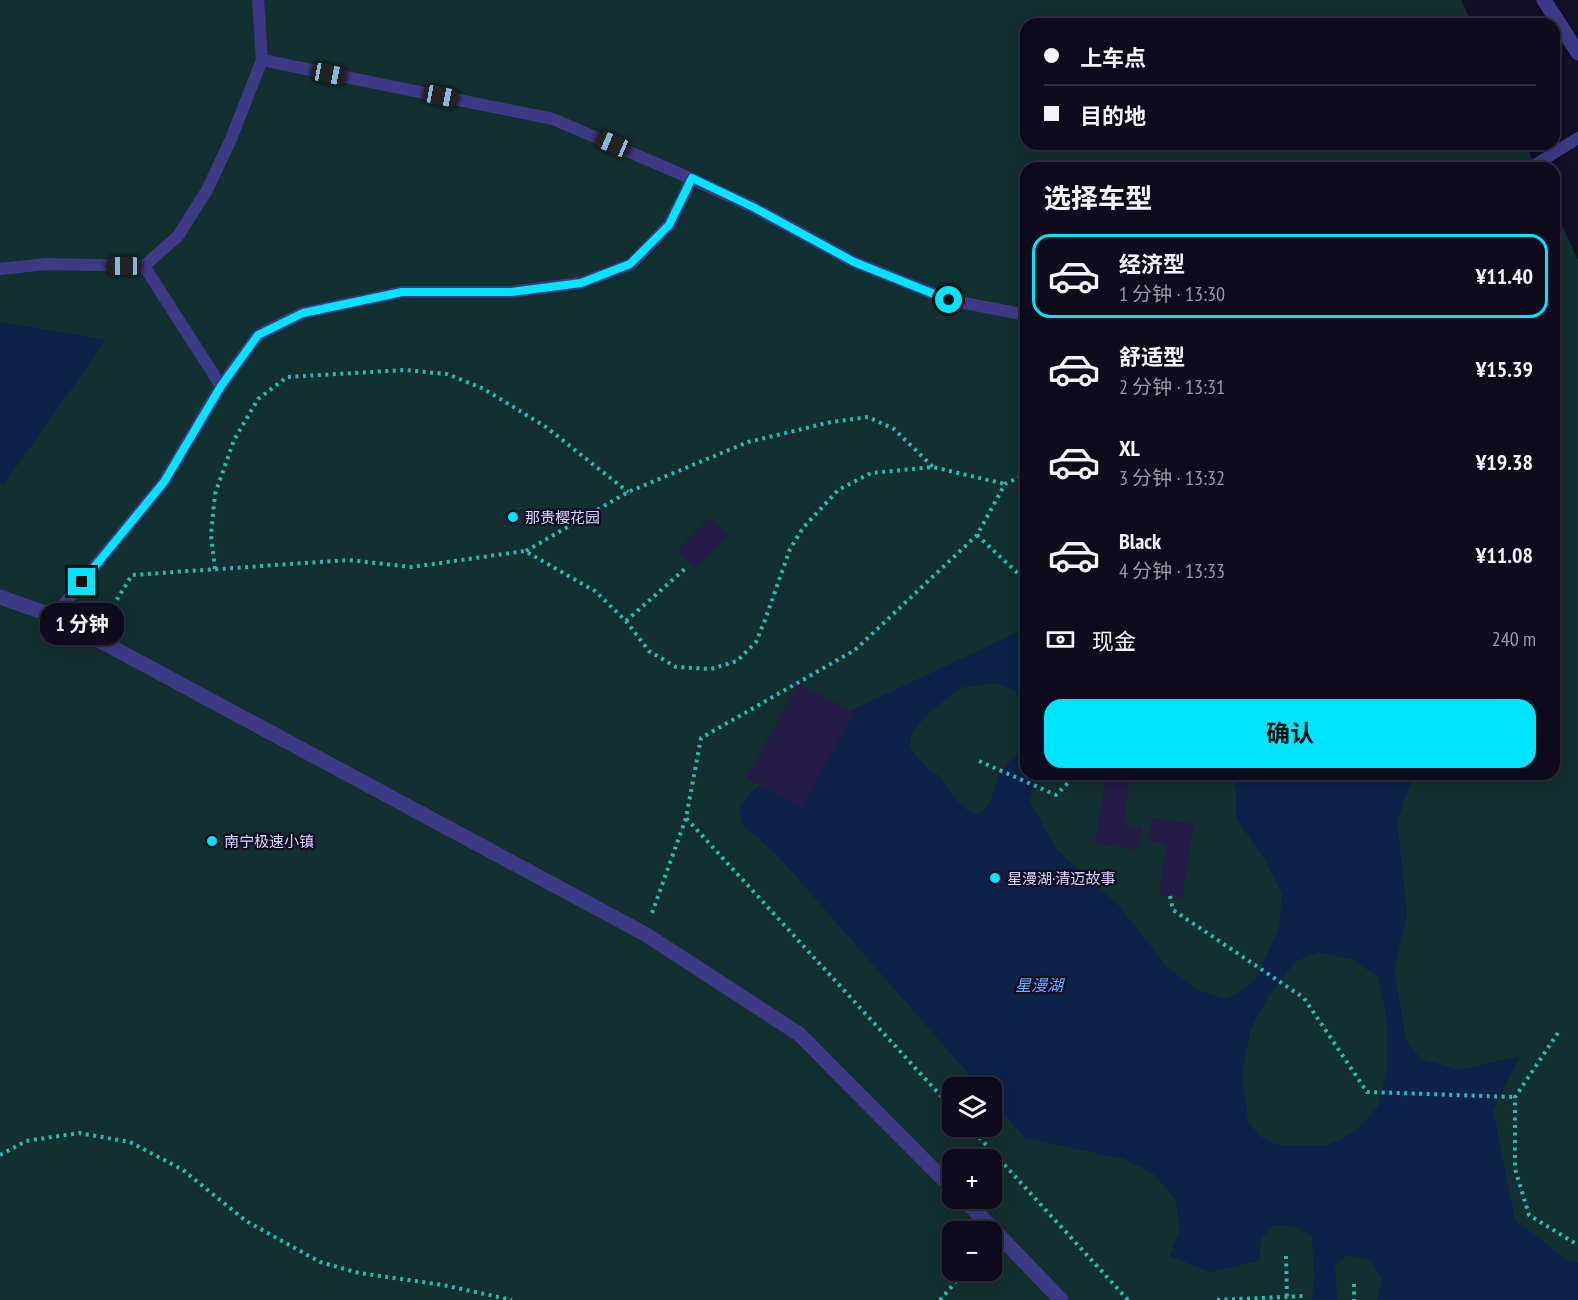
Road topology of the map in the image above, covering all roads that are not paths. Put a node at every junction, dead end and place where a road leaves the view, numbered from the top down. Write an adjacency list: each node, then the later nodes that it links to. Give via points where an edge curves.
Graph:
1 (258, 0): 6 (lane)
2 (1544, 0): 3 (street)
3 (1556, 18)
4 (1560, 25): 5 (street)
5 (1578, 53)
6 (262, 60): 11 (lane, via 553,119); 12 (lane, via 207,190 178,236)
7 (1578, 138): 8 (lane)
8 (1560, 149)
9 (1559, 150): 10 (lane)
10 (1540, 162)
11 (692, 178): 14 (lane, via 854,262 949,300); 15 (lane, via 669,225 630,264 581,283 511,292 402,292 303,313 258,335)
12 (144, 266): 13 (lane, via 46,264); 15 (lane)
13 (0, 268)
14 (1020, 314)
15 (221, 386): 17 (lane, via 164,482)
16 (0, 597): 17 (street)
17 (54, 616): 18 (street, via 645,934 799,1034)
18 (942, 1178)
19 (974, 1209): 20 (street)
20 (1061, 1300)

